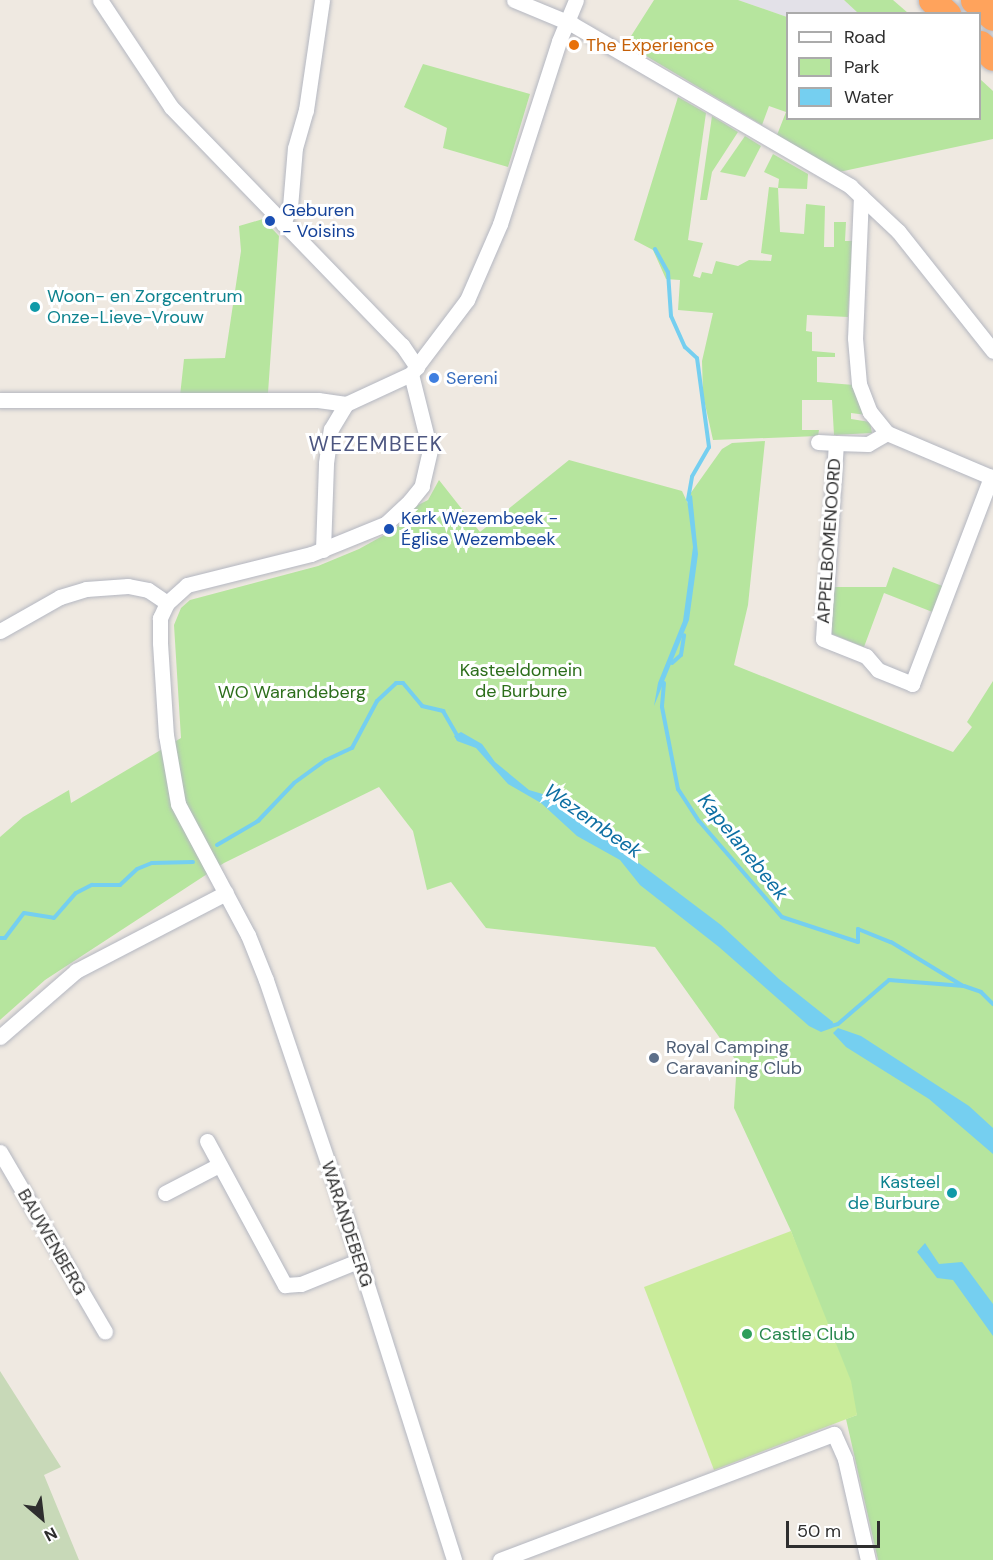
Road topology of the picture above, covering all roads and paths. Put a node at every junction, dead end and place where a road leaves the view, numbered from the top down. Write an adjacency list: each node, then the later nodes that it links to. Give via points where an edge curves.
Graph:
1 (100, 0): 13 (street, via 171,107)
2 (322, 0): 13 (street, via 306,110 296,148 290,207)
3 (514, 0): 9 (street)
4 (576, 0): 9 (street)
5 (932, 0): 7 (highway)
6 (974, 0): 8 (highway)
7 (945, 12)
8 (993, 17)
9 (567, 21): 12 (street); 15 (street, via 485,263 467,300)
10 (981, 45): 11 (highway)
11 (993, 57)
12 (861, 196): 14 (street, via 898,231); 18 (street, via 855,288 858,375 870,412)
13 (283, 224): 15 (street, via 402,345)
14 (993, 351)
15 (414, 370): 17 (street); 22 (street, via 430,450 422,486 384,524)
16 (0, 400): 17 (street, via 318,400)
17 (346, 404): 22 (street, via 331,429)
18 (887, 433): 20 (street, APPELBOMENOORD, via 868,444); 21 (street)
19 (818, 441): 20 (street, APPELBOMENOORD)
20 (836, 443): 21 (street, APPELBOMENOORD, via 823,639 866,656 879,670 912,684)
21 (992, 478)
22 (323, 550): 23 (street, via 187,585)
23 (167, 603): 24 (street, via 148,590 128,586 86,589 60,597); 25 (street, WARANDEBERG, via 160,618 160,643 171,773 182,813)
24 (0, 631)
25 (226, 893): 26 (street, via 76,971); 31 (street, WARANDEBERG, via 266,980)
26 (0, 1037)
27 (207, 1141): 29 (street)
28 (0, 1152): 32 (street, BAUWENBERG)
29 (219, 1165): 30 (street); 31 (street, via 285,1285 301,1284)
30 (165, 1192)
31 (358, 1261): 33 (street, WARANDEBERG)
32 (105, 1332)
33 (454, 1560)
34 (500, 1560): 35 (street, via 834,1434 844,1459)
35 (868, 1560)

